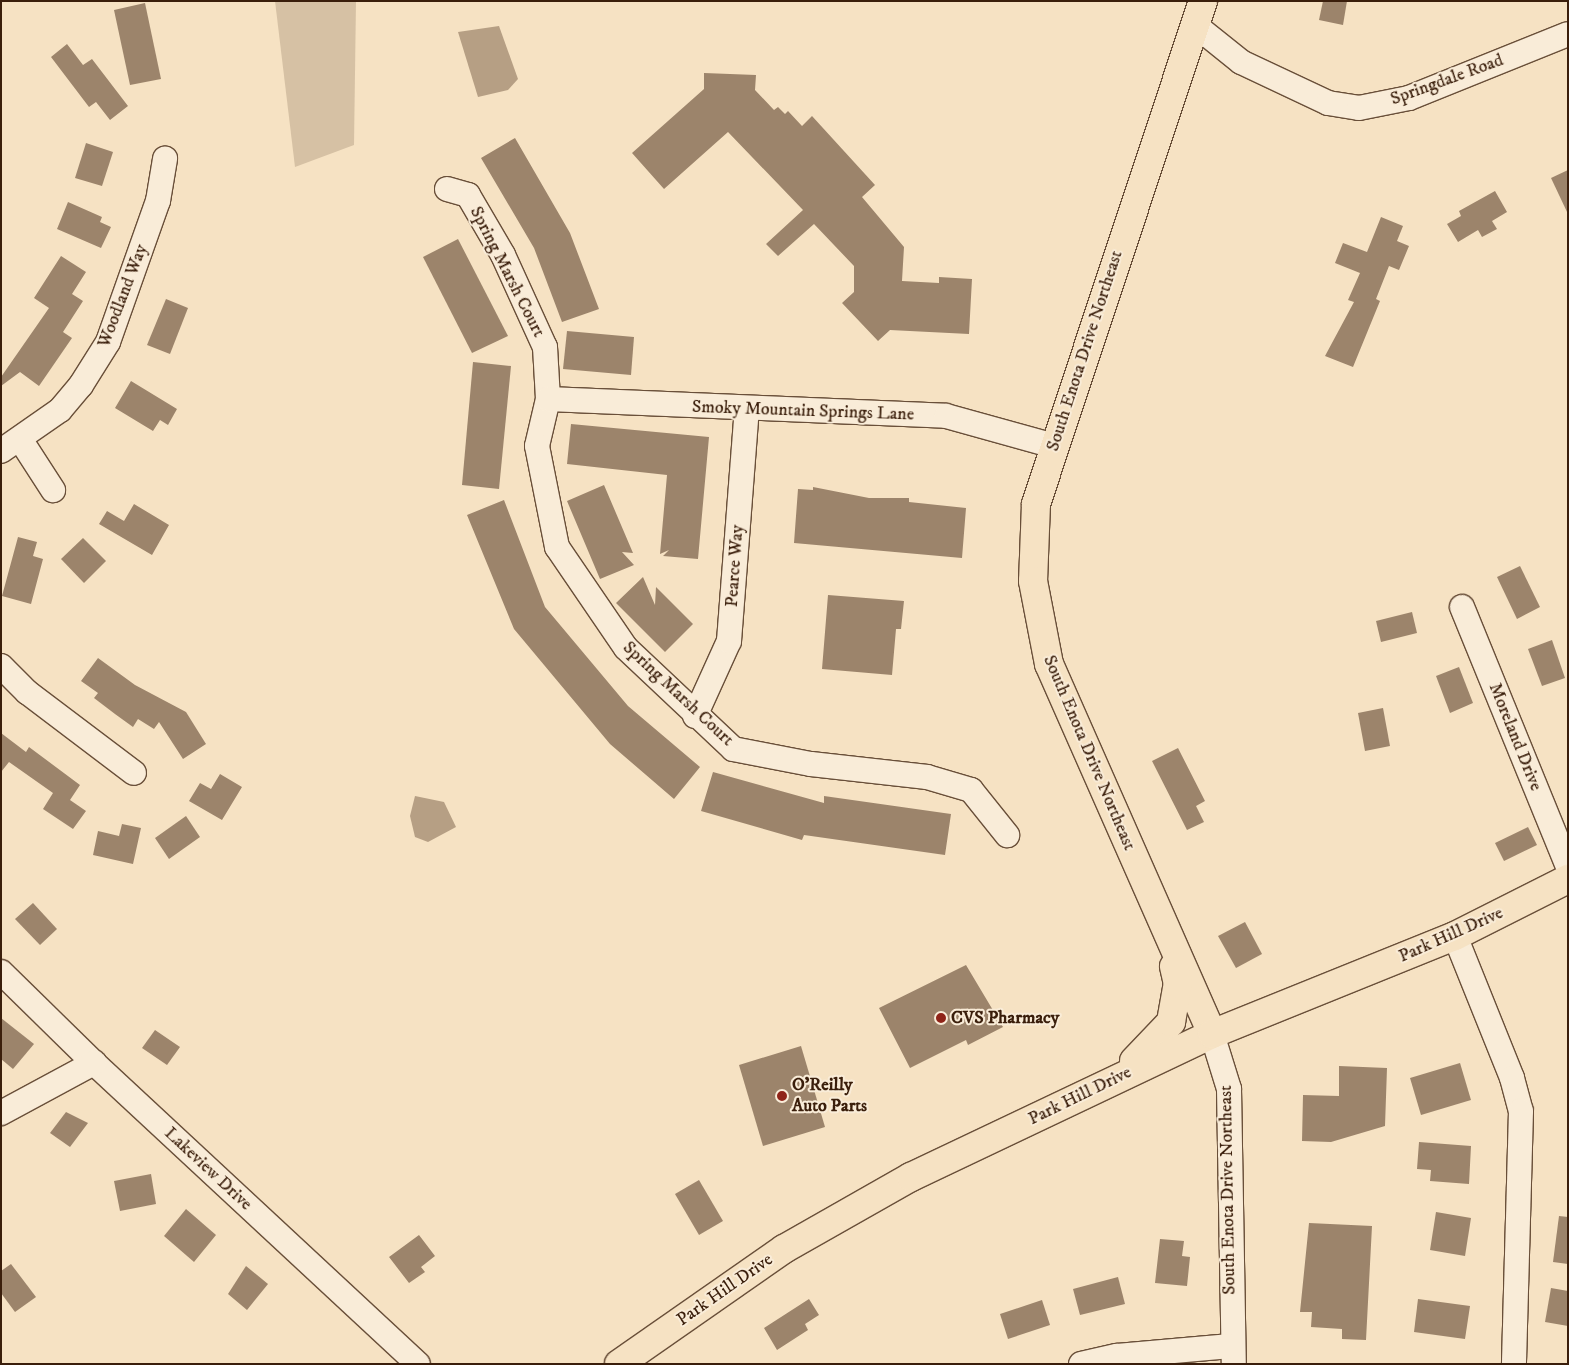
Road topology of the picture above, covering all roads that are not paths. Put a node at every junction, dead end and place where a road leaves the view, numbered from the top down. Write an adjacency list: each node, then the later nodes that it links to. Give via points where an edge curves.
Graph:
1 (1199, 13): 2 (street, Springdale Road, via 1241,62 1328,103 1359,108 1409,98); 8 (main road, South Enota Drive Northeast)
2 (1568, 34)
3 (165, 160): 7 (street, Woodland Way, via 158,201 108,342 81,385 60,410)
4 (448, 189): 5 (street, Spring Marsh Court, via 468,195 503,255 545,347)
5 (548, 399): 6 (street, Smoky Mountain Springs Lane); 12 (street, Spring Marsh Court, via 537,446 557,547 626,648)
6 (747, 409): 8 (street, Smoky Mountain Springs Lane, via 946,416); 12 (street, Pearce Way, via 729,641)
7 (11, 445): 9 (street)
8 (1054, 446): 18 (main road, South Enota Drive Northeast, via 1036,504 1033,581 1037,617 1049,664)
9 (53, 490)
10 (1462, 607): 15 (street, Moreland Drive)
11 (1, 666): 13 (street, via 27,692)
12 (695, 716): 14 (street, Spring Marsh Court, via 733,749 811,764 927,777 971,790)
13 (134, 773)
14 (1007, 835)
15 (1568, 867)
16 (1568, 879): 17 (main road, Park Hill Drive)
17 (1455, 936): 20 (main road, Park Hill Drive); 28 (street, via 1512,1078 1520,1111)
18 (1169, 942): 20 (main road, South Enota Drive Northeast); 22 (main road, via 1178,984 1171,1022)
19 (1, 972): 21 (street, Lakeview Drive)
20 (1212, 1034): 22 (main road, Park Hill Drive); 24 (street, South Enota Drive Northeast, via 1229,1089)
21 (94, 1063): 23 (street); 25 (street, Lakeview Drive)
22 (1120, 1076): 26 (main road, Park Hill Drive, via 911,1177 784,1249)
23 (1, 1113)
24 (1232, 1355): 27 (street, via 1117,1356)
25 (418, 1364)
26 (618, 1364)
27 (1081, 1364)
28 (1514, 1364)

